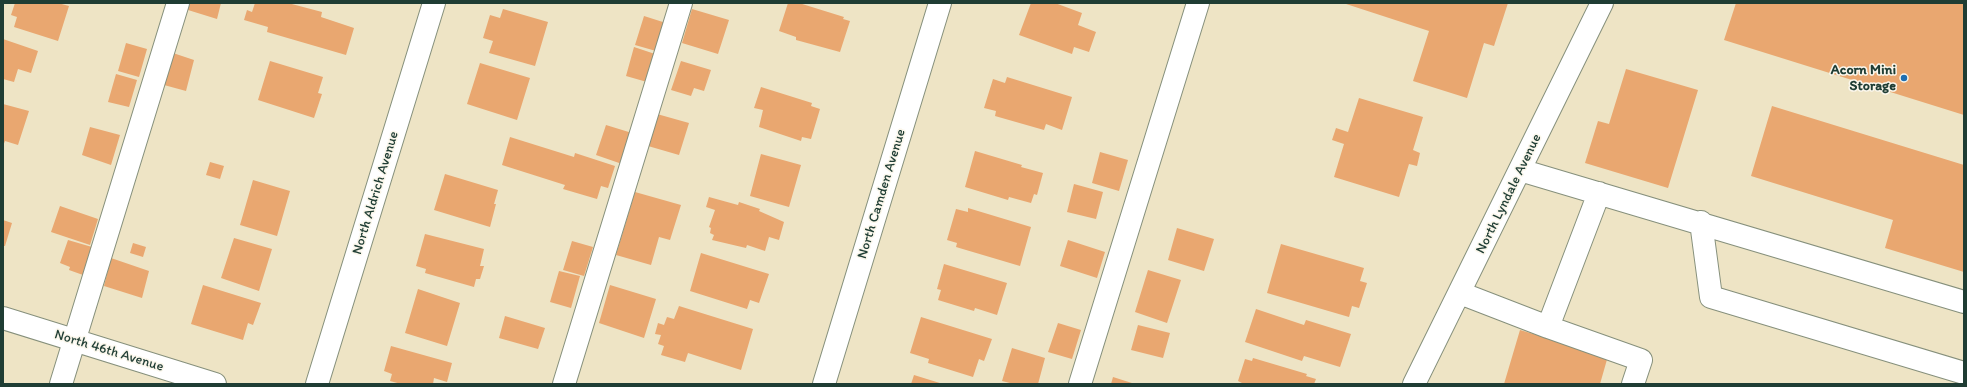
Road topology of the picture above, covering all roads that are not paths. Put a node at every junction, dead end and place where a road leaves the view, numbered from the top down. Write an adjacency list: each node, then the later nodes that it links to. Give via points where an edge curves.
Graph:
1 (178, 3): 14 (street)
2 (434, 3): 18 (street, North Aldrich Avenue)
3 (681, 3): 19 (street)
4 (940, 3): 20 (street, North Camden Avenue)
5 (1198, 3): 21 (street)
6 (1602, 3): 7 (street, North Lyndale Avenue)
7 (1520, 170): 8 (street); 10 (street, North Lyndale Avenue)
8 (1599, 193): 9 (street); 13 (street)
9 (1701, 222): 11 (street); 15 (street, via 1711,297)
10 (1460, 293): 13 (street); 22 (street, North Lyndale Avenue)
11 (1964, 302)
12 (3, 318): 14 (street, North 46th Avenue)
13 (1548, 327): 23 (street, via 1641,360)
14 (75, 339): 16 (street); 17 (street, North 46th Avenue)
15 (1964, 373)
16 (60, 384)
17 (215, 384)
18 (317, 384)
19 (564, 384)
20 (824, 384)
21 (1080, 384)
22 (1414, 384)
23 (1633, 384)

